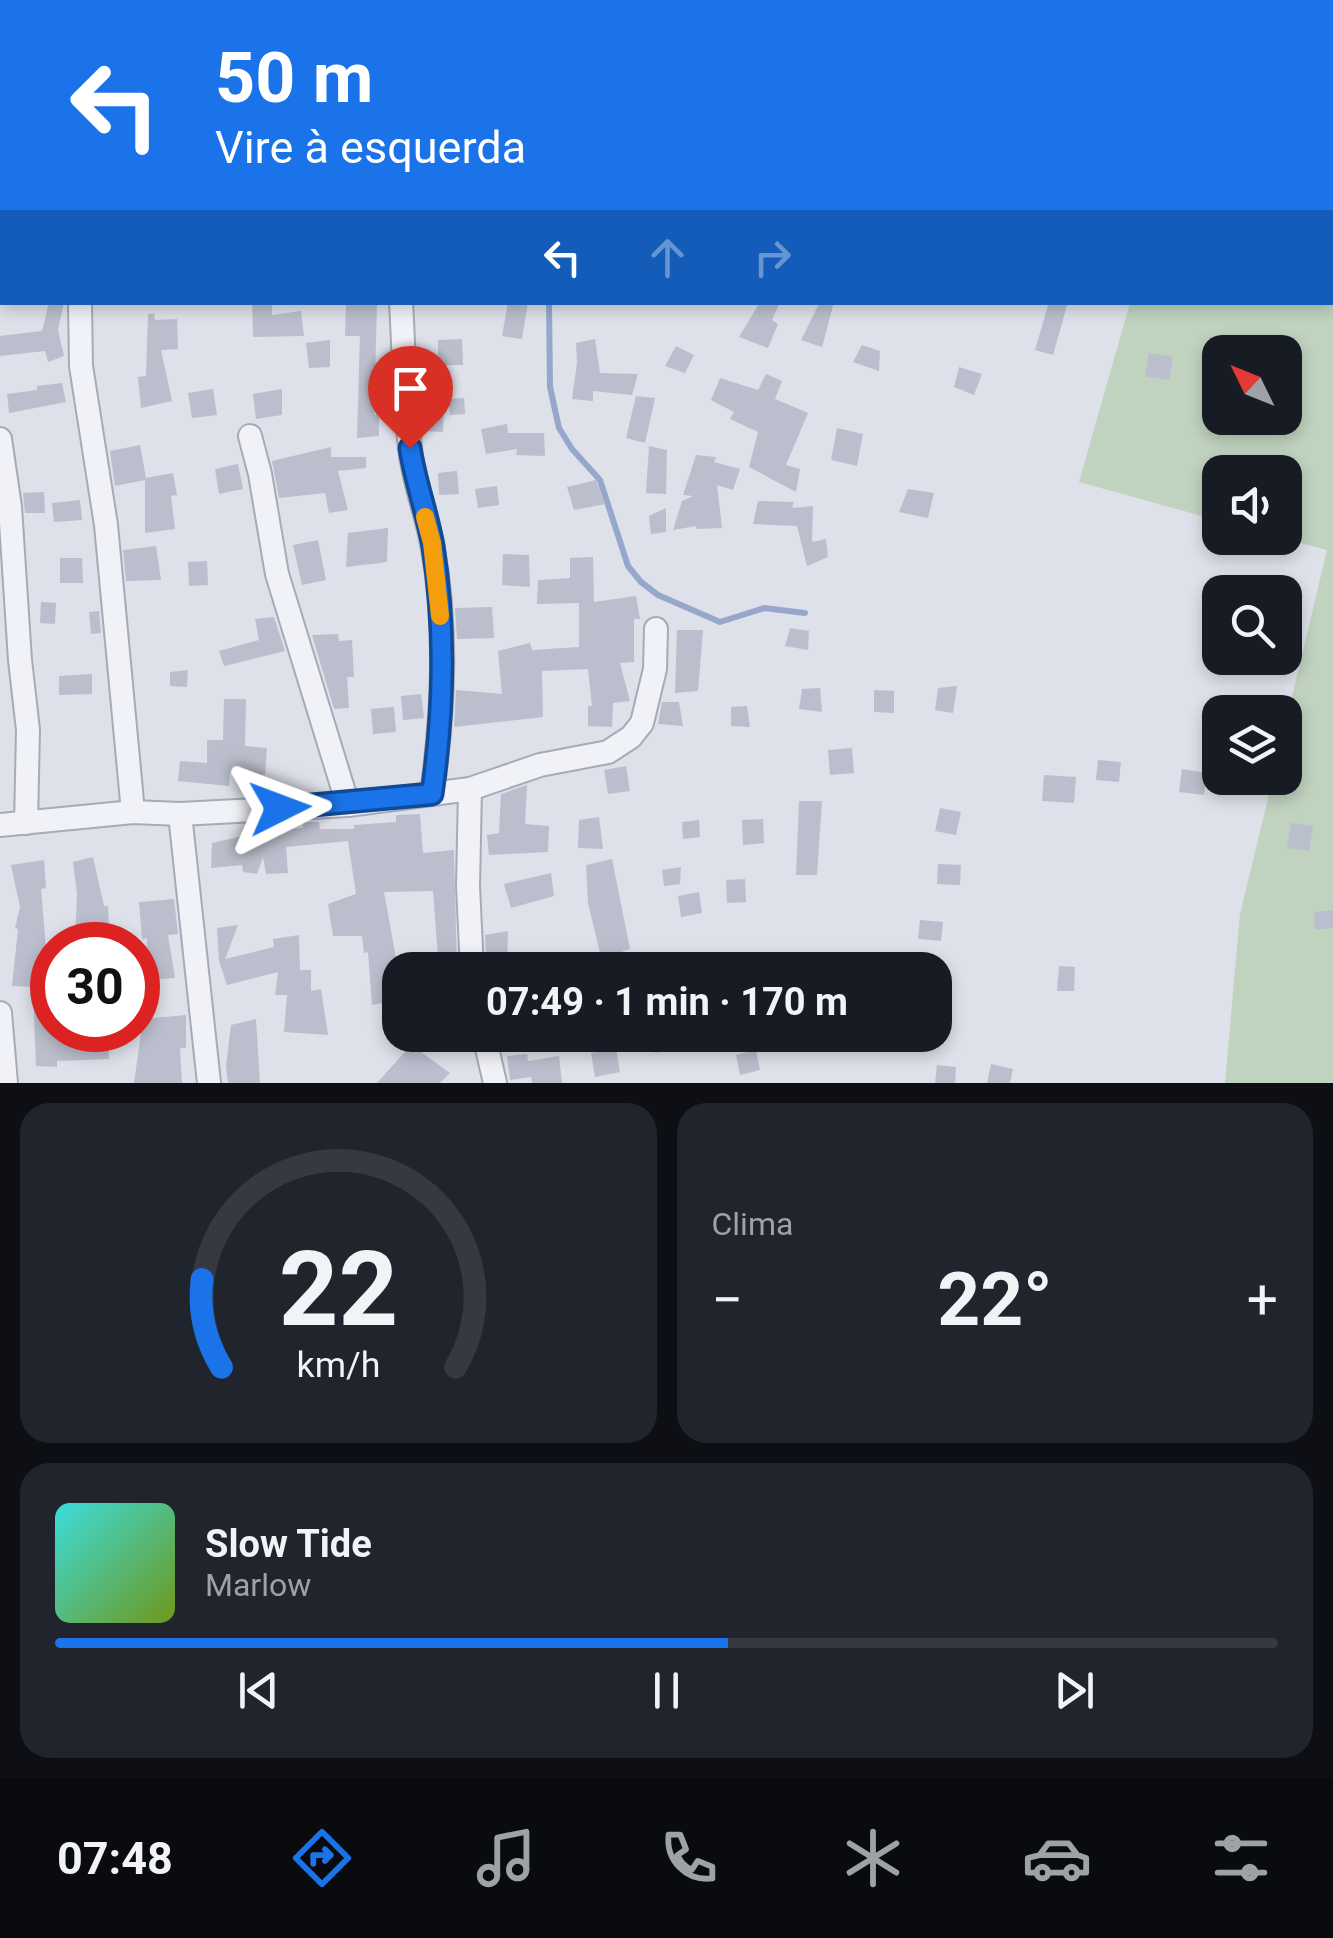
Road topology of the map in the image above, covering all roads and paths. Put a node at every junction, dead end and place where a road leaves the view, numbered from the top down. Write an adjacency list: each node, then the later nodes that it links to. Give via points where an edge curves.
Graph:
1 (80, 305): 9 (street, via 80,366 106,525)
2 (401, 305): 7 (street, via 410,448 432,543 443,640 443,712)
3 (250, 436): 8 (street, via 277,574)
4 (0, 439): 11 (street, via 28,730)
5 (656, 629): 6 (street, via 648,703 631,737 608,752)
6 (470, 788): 7 (street); 13 (street)
7 (432, 794): 8 (street)
8 (348, 804): 10 (street)
9 (133, 812): 10 (street); 11 (street)
10 (180, 814): 17 (street)
11 (26, 822): 12 (street)
12 (0, 824)
13 (471, 952)
14 (0, 1013): 16 (street)
15 (488, 1052): 18 (street)
16 (6, 1083)
17 (210, 1083)
18 (495, 1083)

